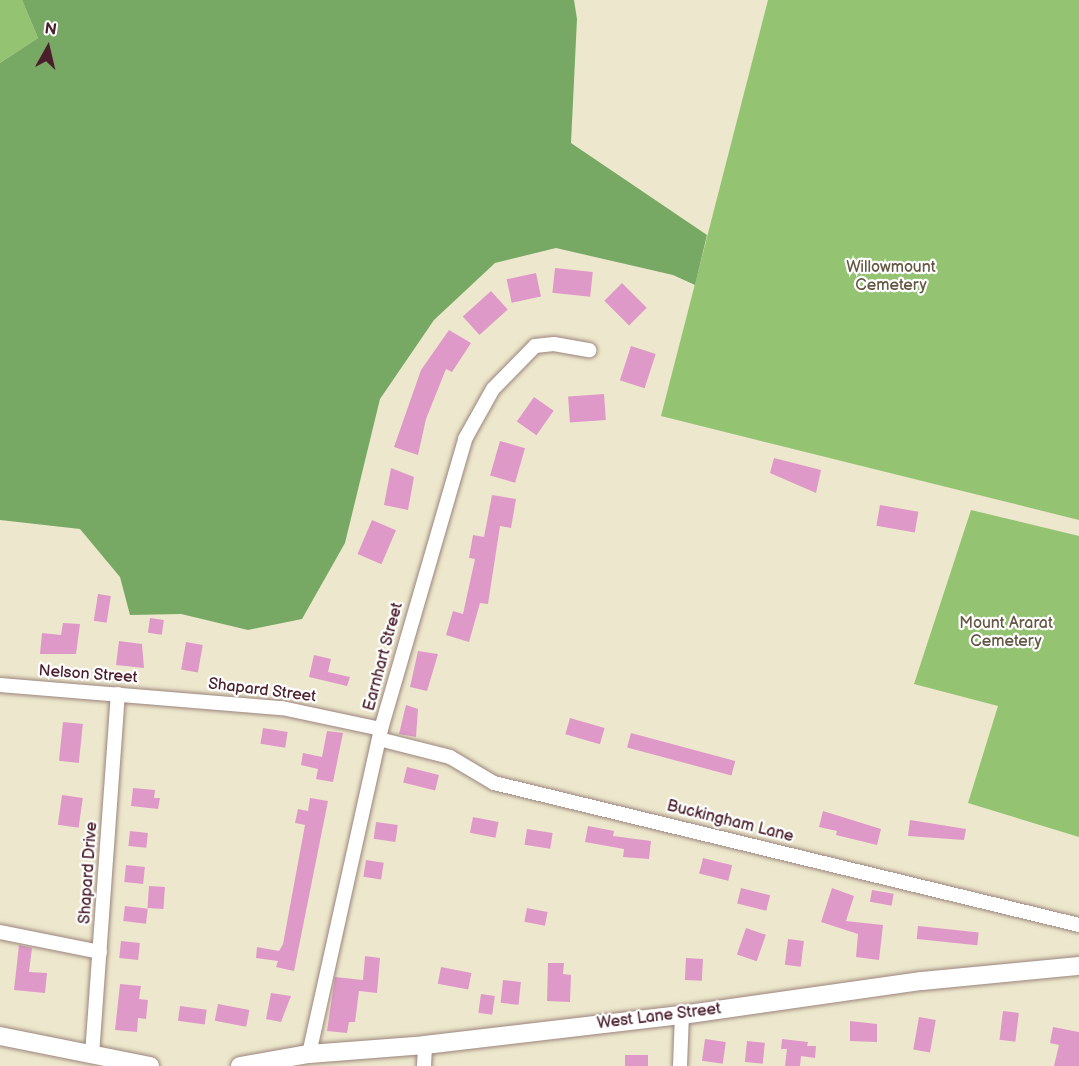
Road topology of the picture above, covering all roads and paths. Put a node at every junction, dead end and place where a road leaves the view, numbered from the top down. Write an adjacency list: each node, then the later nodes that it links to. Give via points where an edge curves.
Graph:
1 (589, 350): 5 (street, Earnhart Street, via 554,344 535,346 493,389 465,439)
2 (0, 685): 3 (street, Nelson Street)
3 (118, 694): 4 (street, Nelson Street); 8 (street, Shapard Drive)
4 (173, 697): 5 (street, Shapard Street, via 282,708)
5 (380, 734): 6 (street, Buckingham Lane, via 450,757 494,783); 13 (street, Earnhart Street)
6 (1079, 925)
7 (0, 932): 8 (street)
8 (100, 952): 14 (street, Shapard Drive)
9 (1079, 966): 10 (street, West Lane Street, via 922,981)
10 (682, 1015): 12 (street, West Lane Street); 18 (street)
11 (0, 1036): 14 (street)
12 (425, 1045): 13 (street, West Lane Street); 17 (street)
13 (309, 1054): 16 (street, West Lane Street)
14 (92, 1055): 15 (street)
15 (150, 1066)
16 (240, 1066)
17 (424, 1066)
18 (680, 1066)

